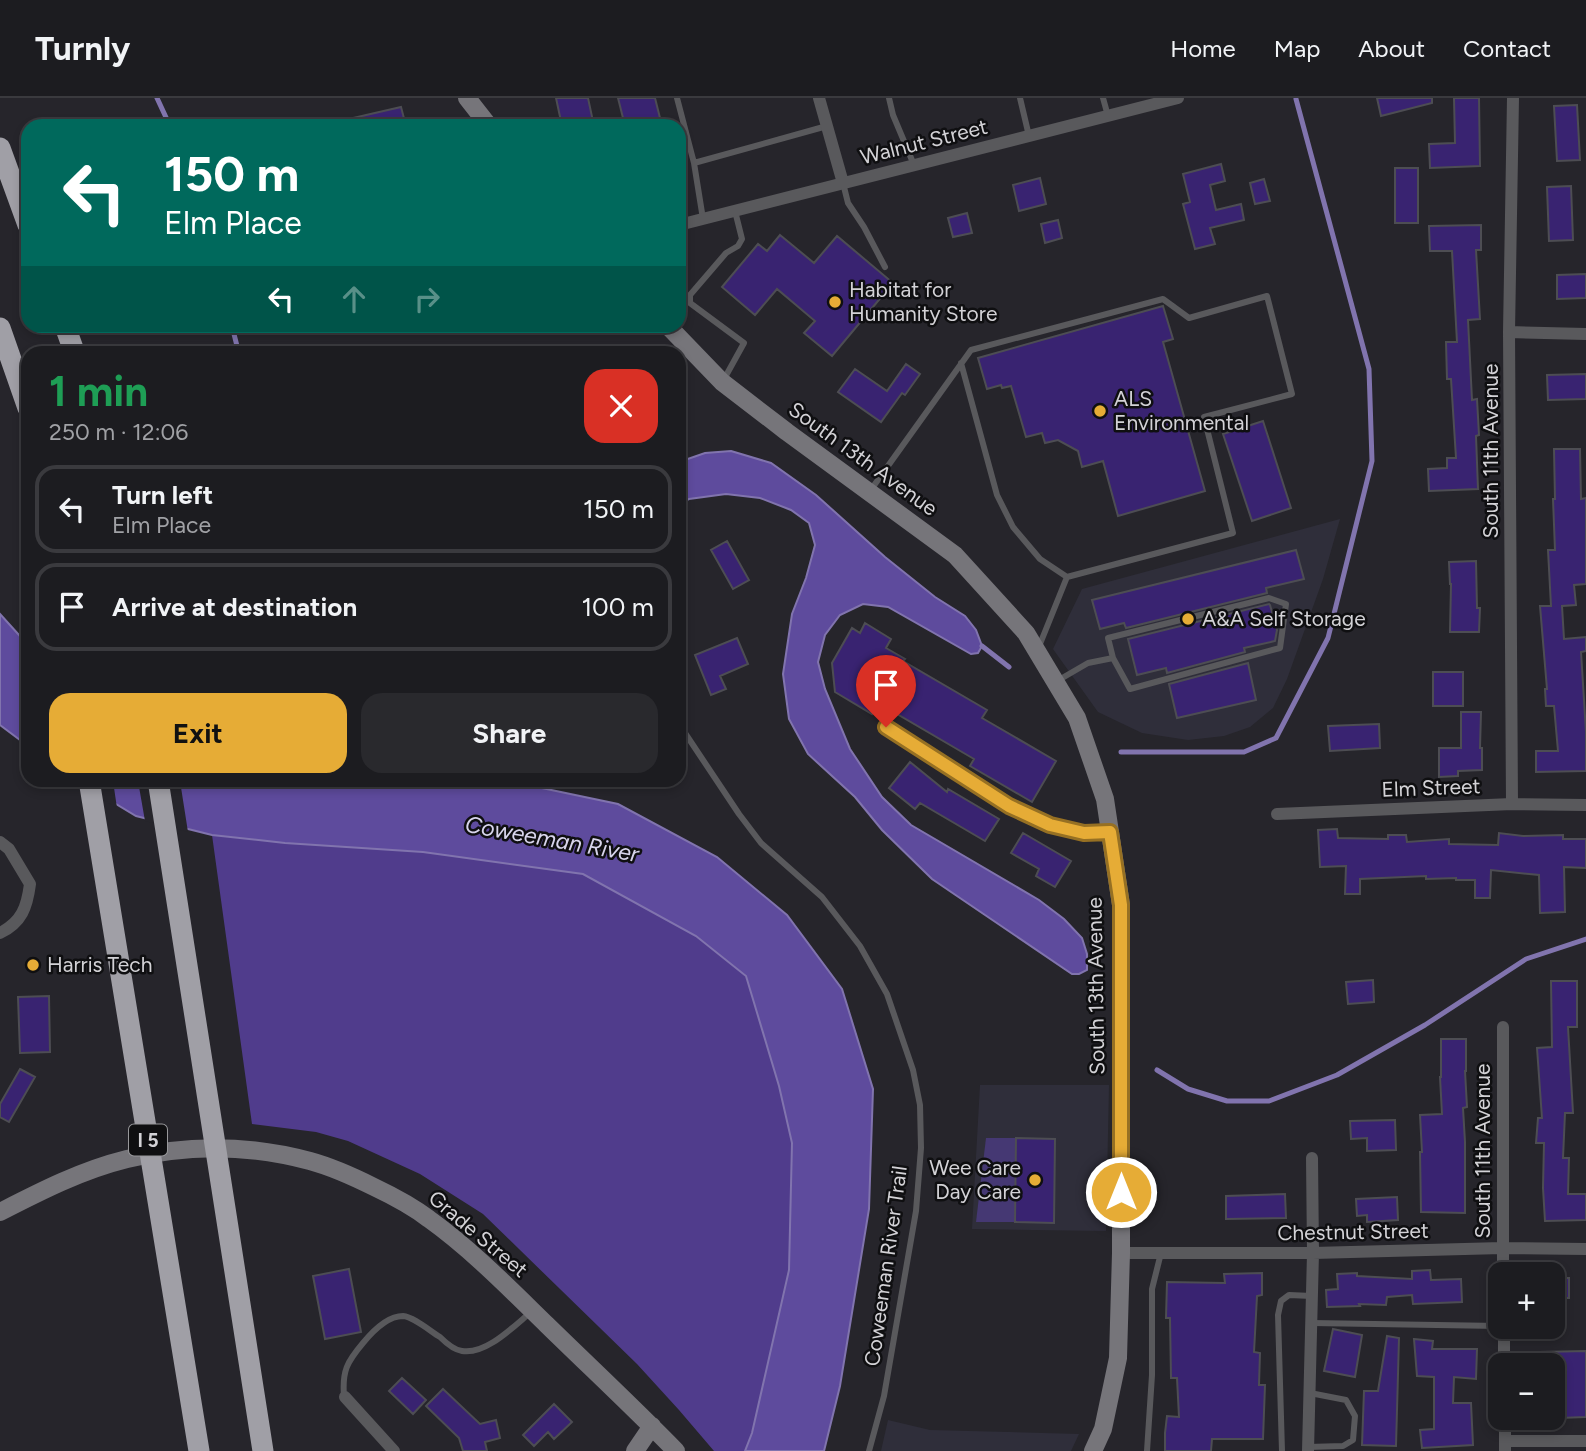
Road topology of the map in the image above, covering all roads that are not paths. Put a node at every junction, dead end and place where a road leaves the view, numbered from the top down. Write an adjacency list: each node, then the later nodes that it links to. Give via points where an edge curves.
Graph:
1 (467, 98): 10 (main road)
2 (677, 98): 11 (lane)
3 (819, 98): 12 (street)
4 (889, 98): 17 (lane)
5 (1020, 98): 14 (lane)
6 (1103, 98): 9 (lane)
7 (1178, 98): 9 (street, Walnut Street)
8 (1513, 98): 25 (street, South 11th Avenue)
9 (1108, 116): 14 (street, Walnut Street)
10 (484, 119)
11 (682, 119)
12 (827, 127): 16 (lane); 18 (street)
13 (686, 132): 16 (lane)
14 (1029, 136): 17 (street, Walnut Street)
15 (0, 148): 19 (highway)
16 (694, 163): 21 (lane)
17 (914, 165): 18 (street, Walnut Street)
18 (843, 183): 20 (street, Walnut Street); 23 (lane, via 848,203)
19 (21, 206)
20 (735, 211): 21 (street, Walnut Street); 29 (lane, via 742,239 690,295 690,303 744,343)
21 (703, 219): 22 (street, Walnut Street)
22 (686, 223)
23 (885, 267)
24 (0, 328): 30 (highway)
25 (1509, 332): 27 (street); 40 (street, South 11th Avenue)
26 (675, 333): 29 (main road, South 13th Avenue)
27 (1586, 334)
28 (961, 363): 31 (lane); 32 (lane, via 997,495 1007,516 1040,559); 32 (lane, via 971,350 1163,299 1189,318 1267,296 1292,394 1204,417 1233,533)
29 (722, 382): 31 (main road, South 13th Avenue)
30 (21, 388)
31 (869, 492): 33 (main road, South 13th Avenue, via 955,555 1026,633)
32 (1067, 577): 33 (lane)
33 (1037, 652): 35 (main road, South 13th Avenue)
34 (1113, 658): 34 (lane, via 1130,689 1280,648 1286,604 1269,598 1108,638); 35 (lane, via 1088,663)
35 (1055, 682): 43 (main road, South 13th Avenue, via 1077,718 1105,799)
36 (886, 727): 43 (street, via 1009,806 1050,825 1084,833)
37 (686, 734): 70 (lane, Coweeman River Trail, via 761,843 822,897 860,946 887,993 913,1070 920,1105 916,1211 884,1396)
38 (90, 787): 65 (highway, I 5)
39 (159, 787): 66 (highway)
40 (1512, 804): 41 (street, Elm Street); 42 (street, Elm Street)
41 (1586, 805)
42 (1277, 814)
43 (1110, 832): 51 (main road, South 13th Avenue, via 1121,905)
44 (0, 842): 45 (street, via 30,884 19,920)
45 (0, 933)
46 (1503, 1027): 49 (street, South 11th Avenue)
47 (1312, 1158): 53 (street)
48 (0, 1212): 56 (main road, Grade Street, via 78,1173 167,1151 224,1148 311,1161 402,1201 429,1218)
49 (1502, 1248): 50 (street, Chestnut Street); 53 (street, Chestnut Street); 54 (street, South 11th Avenue)
50 (1586, 1249)
51 (1121, 1253): 52 (street, Chestnut Street); 71 (main road, South 13th Avenue, via 1118,1358 1104,1429)
52 (1161, 1253): 53 (street, Chestnut Street); 72 (lane, via 1152,1289)
53 (1313, 1253): 55 (street)
54 (1503, 1262)
55 (1312, 1296): 57 (street); 73 (lane, via 1289,1295 1281,1301 1278,1315)
56 (533, 1311): 60 (lane, via 503,1335 472,1351 453,1348 421,1323 403,1316 391,1320 362,1344 346,1367); 61 (main road, Grade Street)
57 (1311, 1323): 58 (lane); 59 (street)
58 (1488, 1326)
59 (1310, 1393): 64 (street); 64 (lane, via 1346,1400 1355,1416 1353,1440 1343,1447)
60 (345, 1397): 67 (street)
61 (652, 1426): 68 (main road); 69 (main road, Grade Street)
62 (1586, 1441): 63 (street)
63 (1505, 1446)
64 (1308, 1449)
65 (199, 1451)
66 (263, 1451)
67 (394, 1451)
68 (635, 1451)
69 (676, 1451)
70 (869, 1451)
71 (1093, 1451)
72 (1147, 1451)
73 (1282, 1451)

